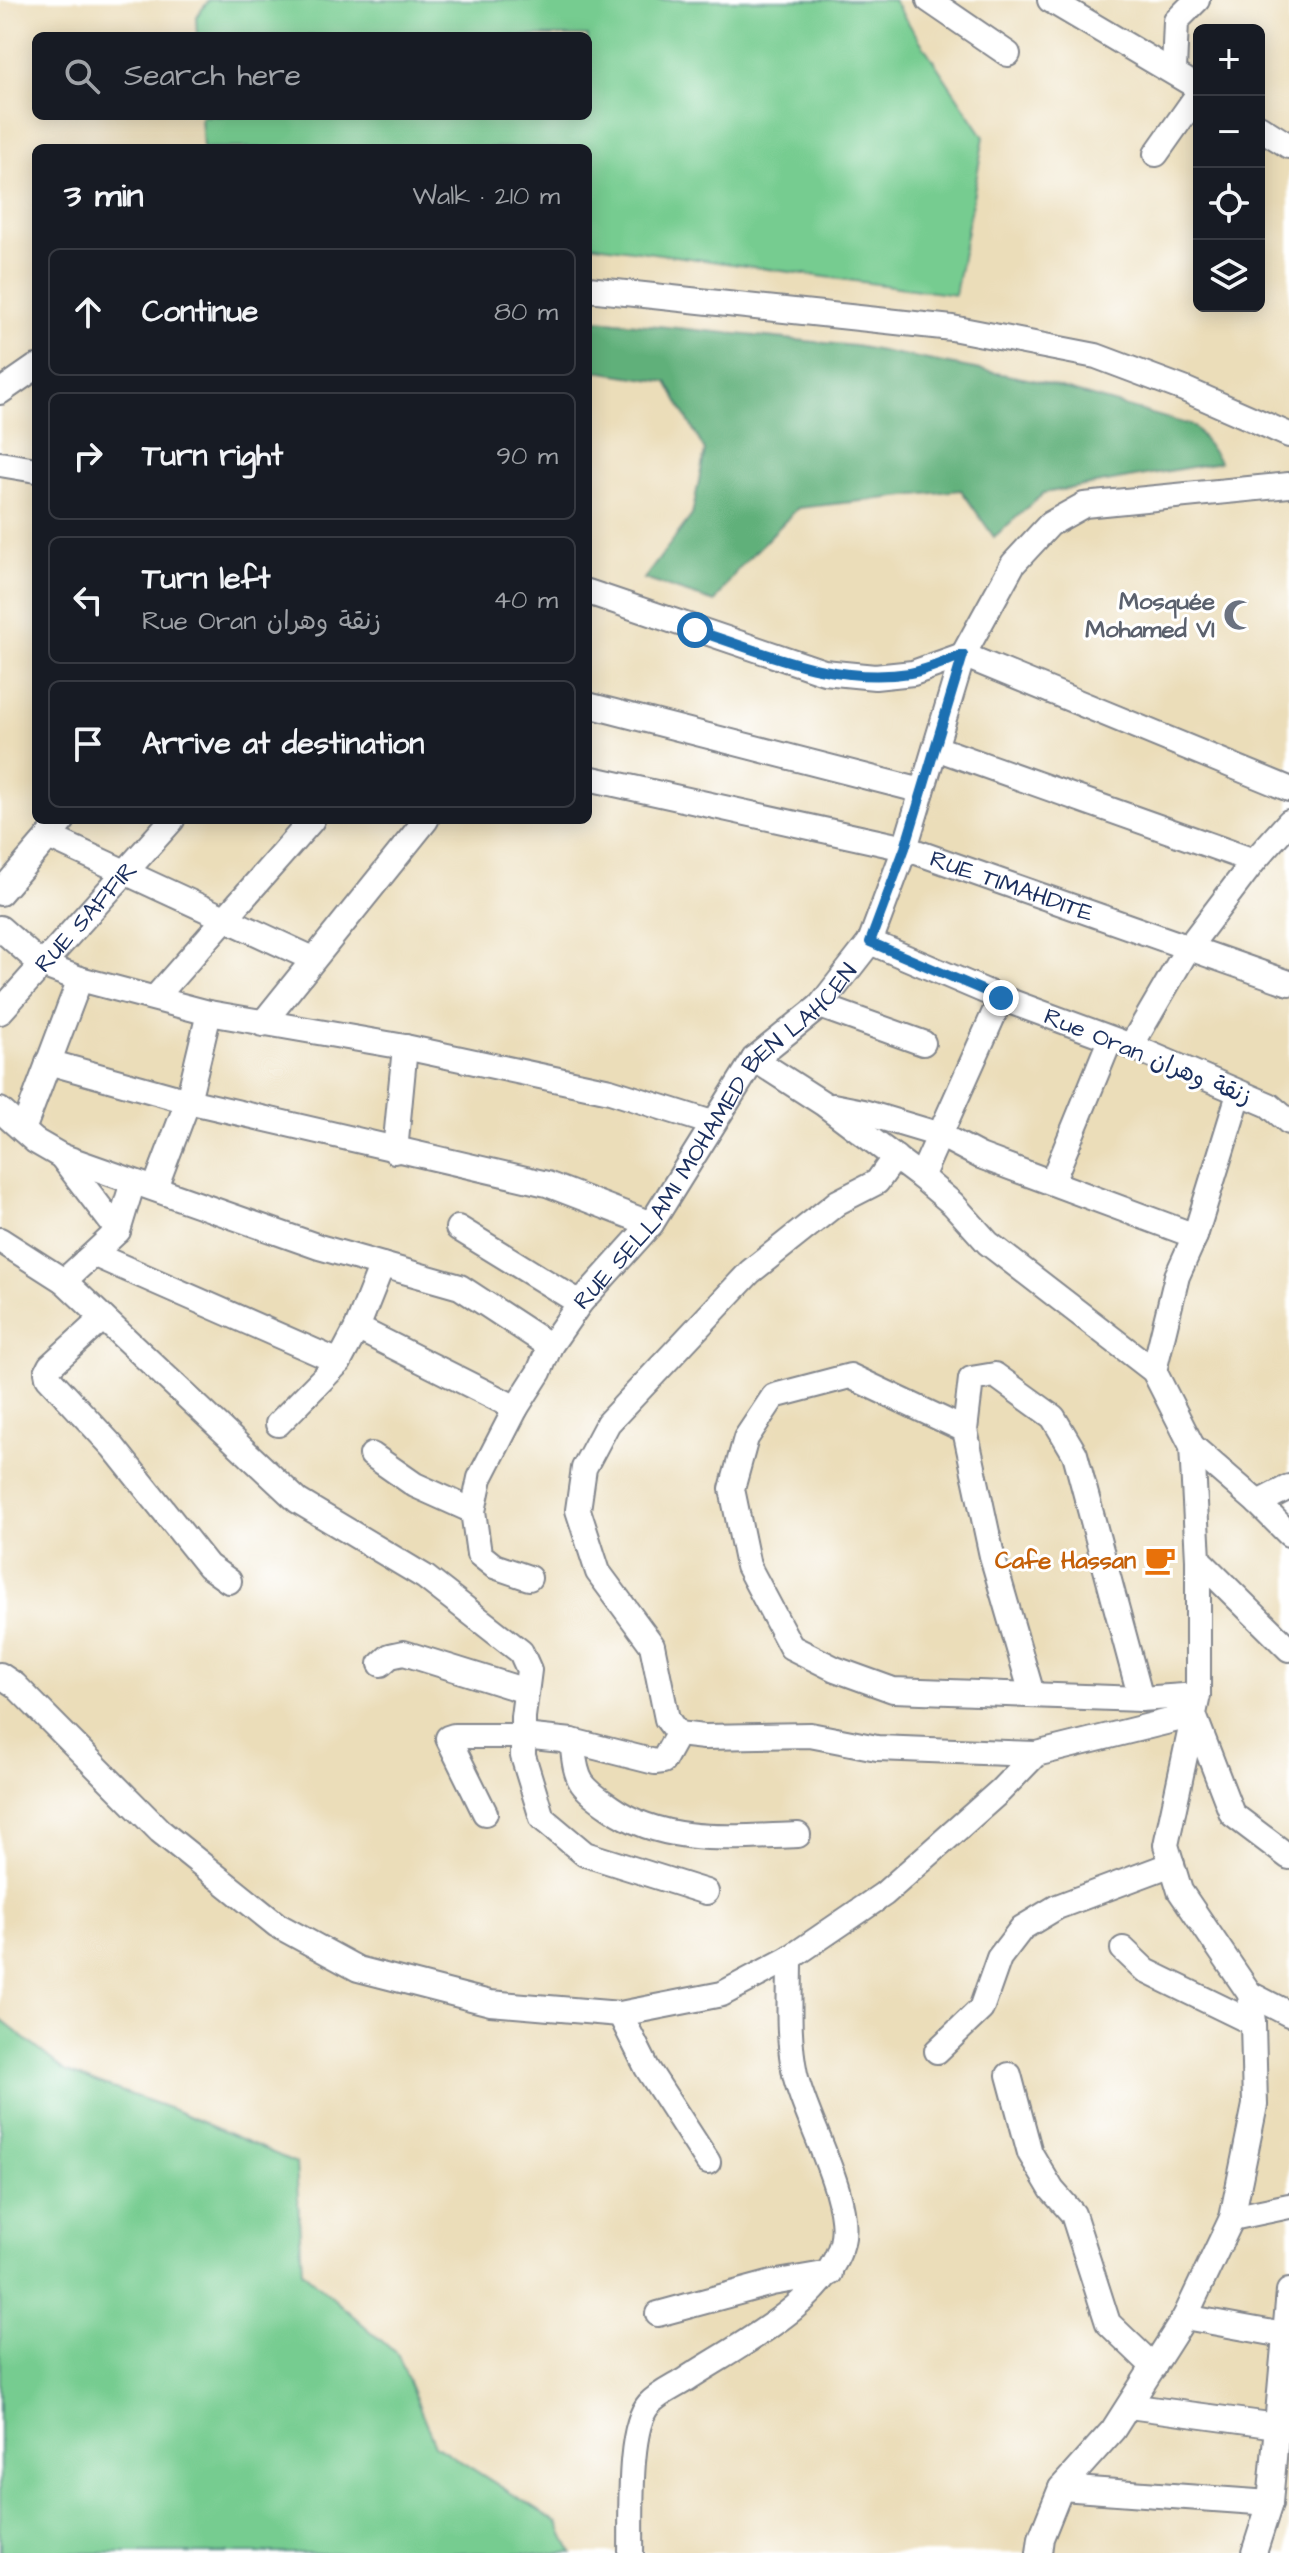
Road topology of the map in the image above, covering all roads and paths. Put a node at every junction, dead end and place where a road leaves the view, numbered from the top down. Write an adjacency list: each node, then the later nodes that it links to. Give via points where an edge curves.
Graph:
1 (929, 0): 4 (street)
2 (1050, 0): 6 (street)
3 (1197, 0): 6 (street, via 1176,21)
4 (956, 7): 5 (street)
5 (1008, 54)
6 (1174, 71): 7 (street)
7 (1193, 85)
8 (1195, 96): 11 (street)
9 (1265, 131): 10 (street)
10 (1289, 146)
11 (1156, 154)
12 (592, 289): 15 (street, via 952,328 1096,356)
13 (32, 370): 14 (street)
14 (0, 392)
15 (1289, 435)
16 (0, 464): 17 (street)
17 (32, 469)
18 (1289, 485): 20 (street, RUE SELLAMI MOHAMED BEN LAHCEN, via 1084,505 1050,524 1013,564)
19 (592, 593): 20 (street, via 824,672 875,677 913,673)
20 (963, 655): 22 (street, RUE SELLAMI MOHAMED BEN LAHCEN); 24 (street)
21 (592, 706): 25 (street)
22 (936, 748): 25 (street, RUE SELLAMI MOHAMED BEN LAHCEN); 32 (street)
23 (592, 779): 31 (street, RUE TIMAHDITE)
24 (1289, 789)
25 (922, 791): 31 (street, RUE SELLAMI MOHAMED BEN LAHCEN)
26 (1289, 822): 32 (street)
27 (168, 824): 33 (street, RUE SAFFIR)
28 (309, 824): 35 (street)
29 (423, 824): 39 (street)
30 (56, 828): 33 (street); 34 (street)
31 (905, 848): 37 (street, RUE SELLAMI MOHAMED BEN LAHCEN); 38 (street, RUE TIMAHDITE)
32 (1254, 861): 38 (street)
33 (126, 872): 35 (street); 40 (street, RUE SAFFIR)
34 (0, 893)
35 (226, 919): 39 (street); 43 (street)
36 (0, 928): 40 (street)
37 (870, 942): 44 (street, Rue Oran زنقة وهران); 45 (street, RUE SELLAMI MOHAMED BEN LAHCEN)
38 (1188, 948): 42 (street, RUE TIMAHDITE); 50 (street)
39 (313, 959): 48 (street)
40 (42, 965): 41 (street); 46 (street, RUE SAFFIR)
41 (80, 979): 43 (street); 53 (street)
42 (1289, 983)
43 (155, 998): 47 (street)
44 (1001, 998): 50 (street, Rue Oran زنقة وهران); 61 (street)
45 (820, 1006): 49 (street); 52 (street, RUE SELLAMI MOHAMED BEN LAHCEN)
46 (0, 1012)
47 (209, 1013): 48 (street); 55 (street)
48 (262, 1024): 51 (street)
49 (923, 1043)
50 (1121, 1043): 54 (street, Rue Oran زنقة وهران); 66 (street)
51 (405, 1047): 59 (street, via 610,1091); 62 (street)
52 (754, 1059): 56 (street); 59 (street, RUE SELLAMI MOHAMED BEN LAHCEN)
53 (48, 1062): 55 (street); 60 (street)
54 (1239, 1094): 58 (street, Rue Oran زنقة وهران, via 1269,1105); 71 (street)
55 (188, 1101): 62 (street); 67 (street)
56 (824, 1104): 61 (street); 64 (street)
57 (0, 1110): 60 (street)
58 (1289, 1122)
59 (712, 1123): 68 (street, RUE SELLAMI MOHAMED BEN LAHCEN)
60 (23, 1130): 63 (street)
61 (940, 1135): 65 (street); 66 (street)
62 (395, 1151): 68 (street, via 547,1184)
63 (61, 1156): 67 (street); 70 (street)
64 (895, 1157): 65 (street); 101 (street, via 877,1182 838,1202 750,1272 608,1423 584,1468 578,1510 598,1572 652,1645 667,1719)
65 (921, 1177): 81 (street, via 988,1243)
66 (1052, 1182): 71 (street)
67 (144, 1185): 70 (street); 74 (street)
68 (651, 1224): 76 (street, RUE SELLAMI MOHAMED BEN LAHCEN)
69 (458, 1228): 76 (street)
70 (118, 1231): 73 (street)
71 (1195, 1236): 81 (street, via 1177,1276)
72 (0, 1240): 75 (street)
73 (95, 1255): 75 (street); 80 (street)
74 (382, 1265): 78 (street); 79 (street, via 460,1287)
75 (64, 1281): 77 (street)
76 (580, 1303): 79 (street, RUE SELLAMI MOHAMED BEN LAHCEN)
77 (103, 1318): 93 (street, via 50,1366 48,1377 113,1447 208,1566); 97 (street, via 298,1501 425,1577 521,1652 529,1670)
78 (357, 1328): 80 (street); 82 (street)
79 (550, 1346): 82 (street, RUE SELLAMI MOHAMED BEN LAHCEN)
80 (339, 1362): 83 (street)
81 (1154, 1371): 85 (street)
82 (516, 1408): 89 (street, RUE SELLAMI MOHAMED BEN LAHCEN, via 480,1478)
83 (278, 1424)
84 (965, 1430): 98 (street, via 992,1556); 98 (street, via 850,1376 774,1396 746,1438 732,1489 748,1566 791,1647 835,1669 893,1690); 99 (street, via 971,1379 995,1375 1053,1417 1075,1454)
85 (1192, 1446): 88 (street); 91 (street)
86 (372, 1455): 89 (street, via 415,1485)
87 (1289, 1487): 88 (street)
88 (1258, 1503): 90 (street)
89 (473, 1511): 92 (street, RUE SELLAMI MOHAMED BEN LAHCEN, via 479,1554 494,1566)
90 (1289, 1534)
91 (1198, 1559): 94 (street); 100 (street)
92 (529, 1578)
93 (229, 1581)
94 (1289, 1649)
95 (381, 1664): 97 (street, via 404,1653)
96 (0, 1675): 113 (street, via 160,1831 277,1925 358,1969 446,1992 490,2003)
97 (526, 1691): 102 (street)
98 (1032, 1694): 99 (street)
99 (1141, 1699): 100 (street)
100 (1196, 1705): 104 (street); 107 (street, via 1232,1814); 108 (street, via 1166,1845)
101 (678, 1734): 103 (street, via 663,1761 655,1762); 104 (street, via 810,1735 877,1748)
102 (523, 1736): 103 (street); 105 (street, via 448,1738); 109 (street, via 523,1756 542,1818 585,1854)
103 (572, 1741): 106 (street, via 582,1783 629,1821 667,1833 715,1838)
104 (1036, 1754): 111 (street, via 884,1894)
105 (485, 1813)
106 (798, 1835)
107 (1289, 1857)
108 (1172, 1864): 112 (street, via 1180,1891); 116 (street, via 1057,1907 1022,1928 999,1958 981,2009)
109 (706, 1892)
110 (1123, 1949): 115 (street, via 1146,1971)
111 (790, 1958): 113 (street, via 722,1994); 121 (street, via 788,2036 796,2078 841,2209 843,2238)
112 (1250, 1994): 114 (street); 115 (street)
113 (620, 2014): 118 (street, via 647,2068)
114 (1289, 2014)
115 (1253, 2023): 120 (street, via 1255,2105)
116 (937, 2051)
117 (1009, 2075): 126 (street, via 1030,2153 1073,2214 1108,2323)
118 (708, 2162)
119 (1289, 2206): 120 (street)
120 (1232, 2218): 124 (street)
121 (830, 2273): 123 (street); 131 (street, via 802,2303 648,2404 634,2441)
122 (1289, 2291): 125 (street)
123 (658, 2314)
124 (1185, 2317): 125 (street); 126 (street)
125 (1287, 2336): 128 (street)
126 (1154, 2367): 127 (street)
127 (1129, 2406): 128 (street); 129 (street)
128 (1277, 2426): 130 (street)
129 (1061, 2488): 130 (street); 132 (street)
130 (1270, 2503): 133 (street)
131 (631, 2553)
132 (1039, 2553)
133 (1254, 2553)

